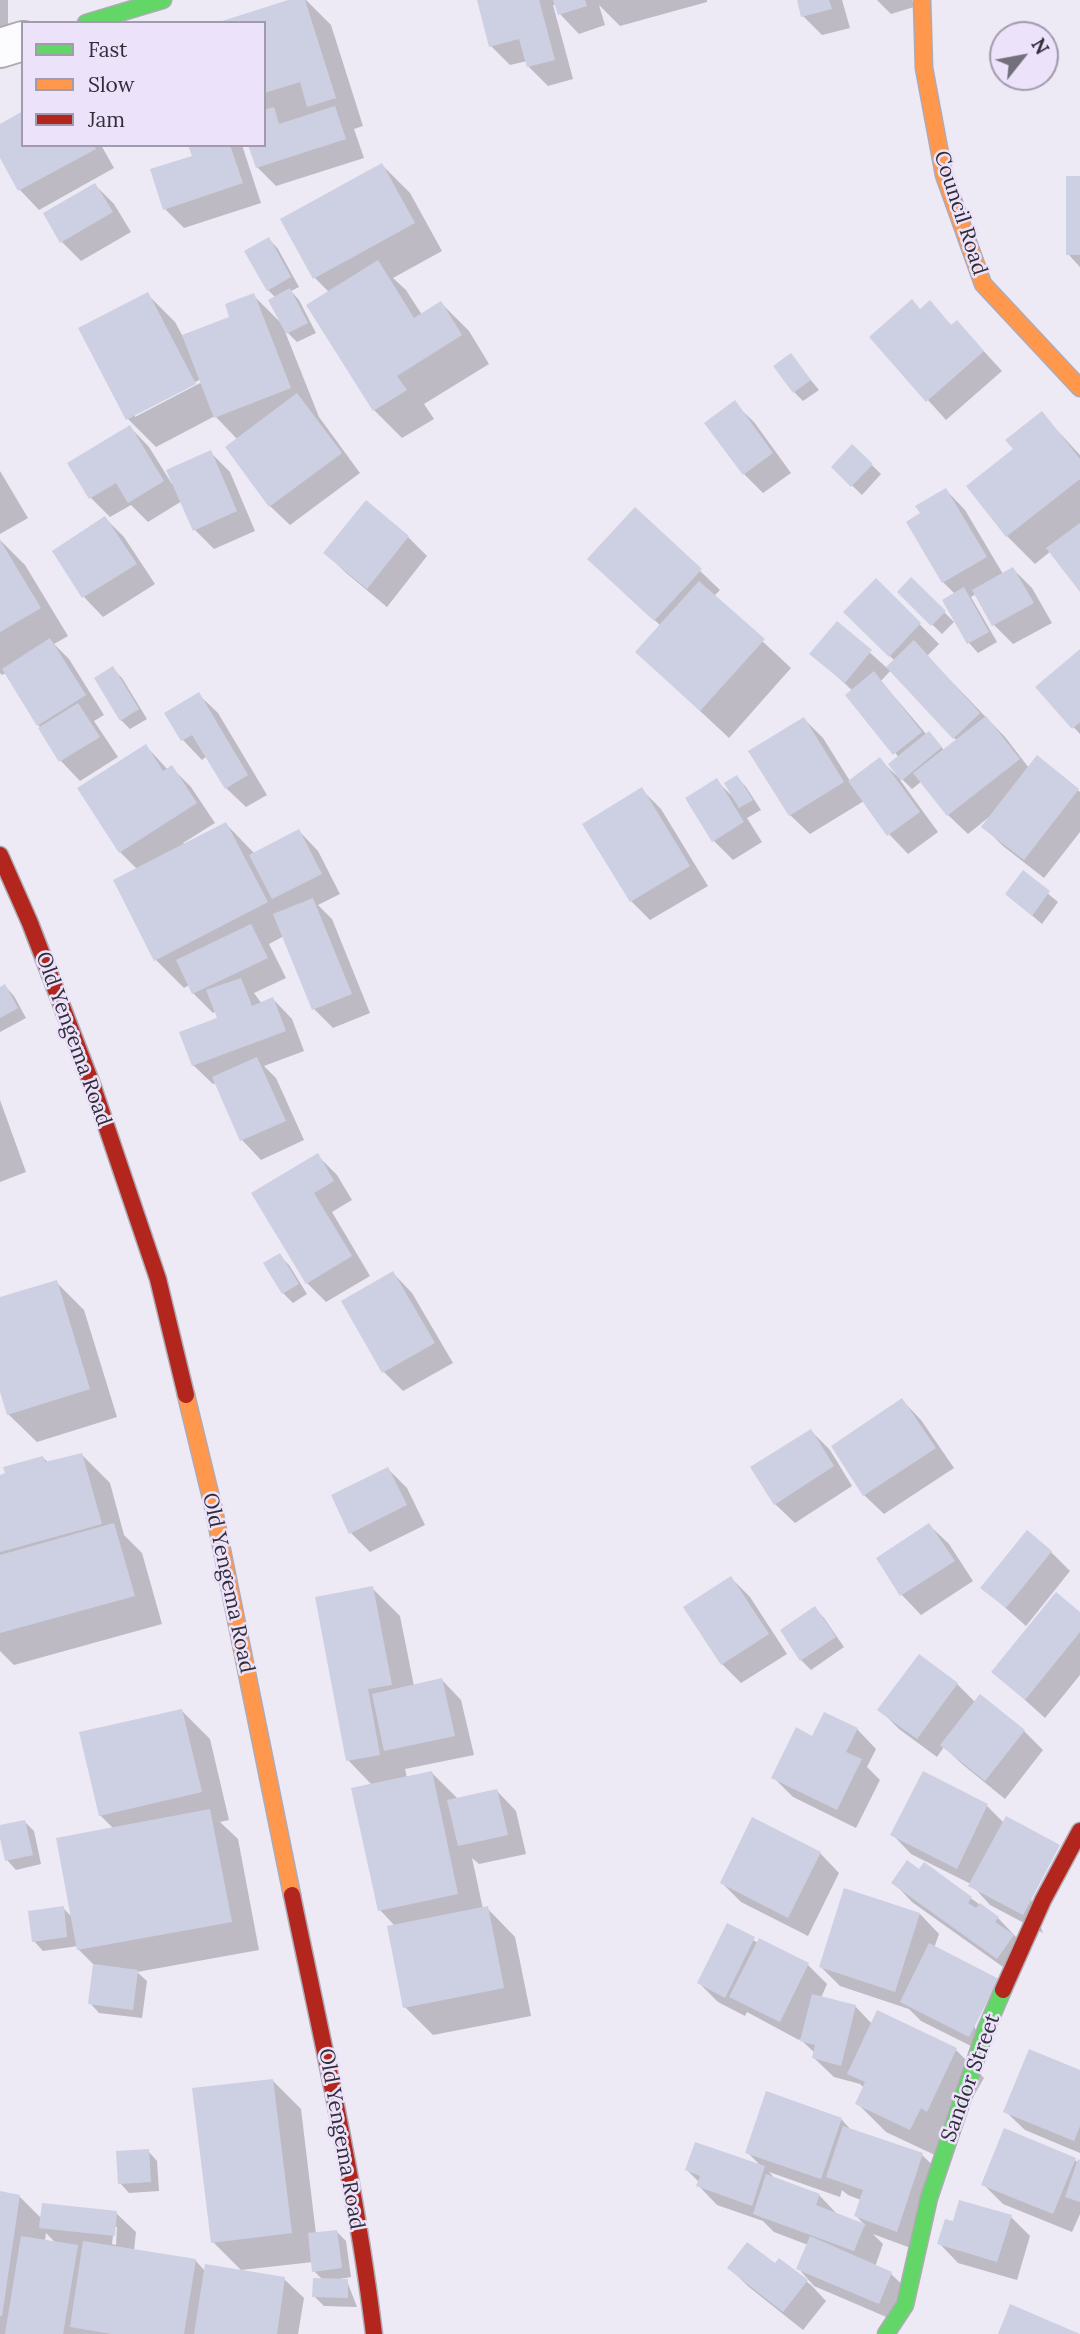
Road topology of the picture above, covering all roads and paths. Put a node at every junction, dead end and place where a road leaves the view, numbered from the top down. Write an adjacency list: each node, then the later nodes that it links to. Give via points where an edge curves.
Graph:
1 (163, 0): 3 (street)
2 (922, 0): 6 (street, Council Road, via 924,68 944,175 983,284)
3 (93, 21)
4 (21, 42): 5 (street)
5 (0, 48)
6 (1080, 388)
7 (0, 855): 9 (street, Old Yengema Road, via 93,1087 158,1279 213,1506 339,2122)
8 (1080, 1831): 10 (street, Sandor Street, via 1043,1900 986,2029 929,2198 905,2305)
9 (374, 2334)
10 (886, 2334)

